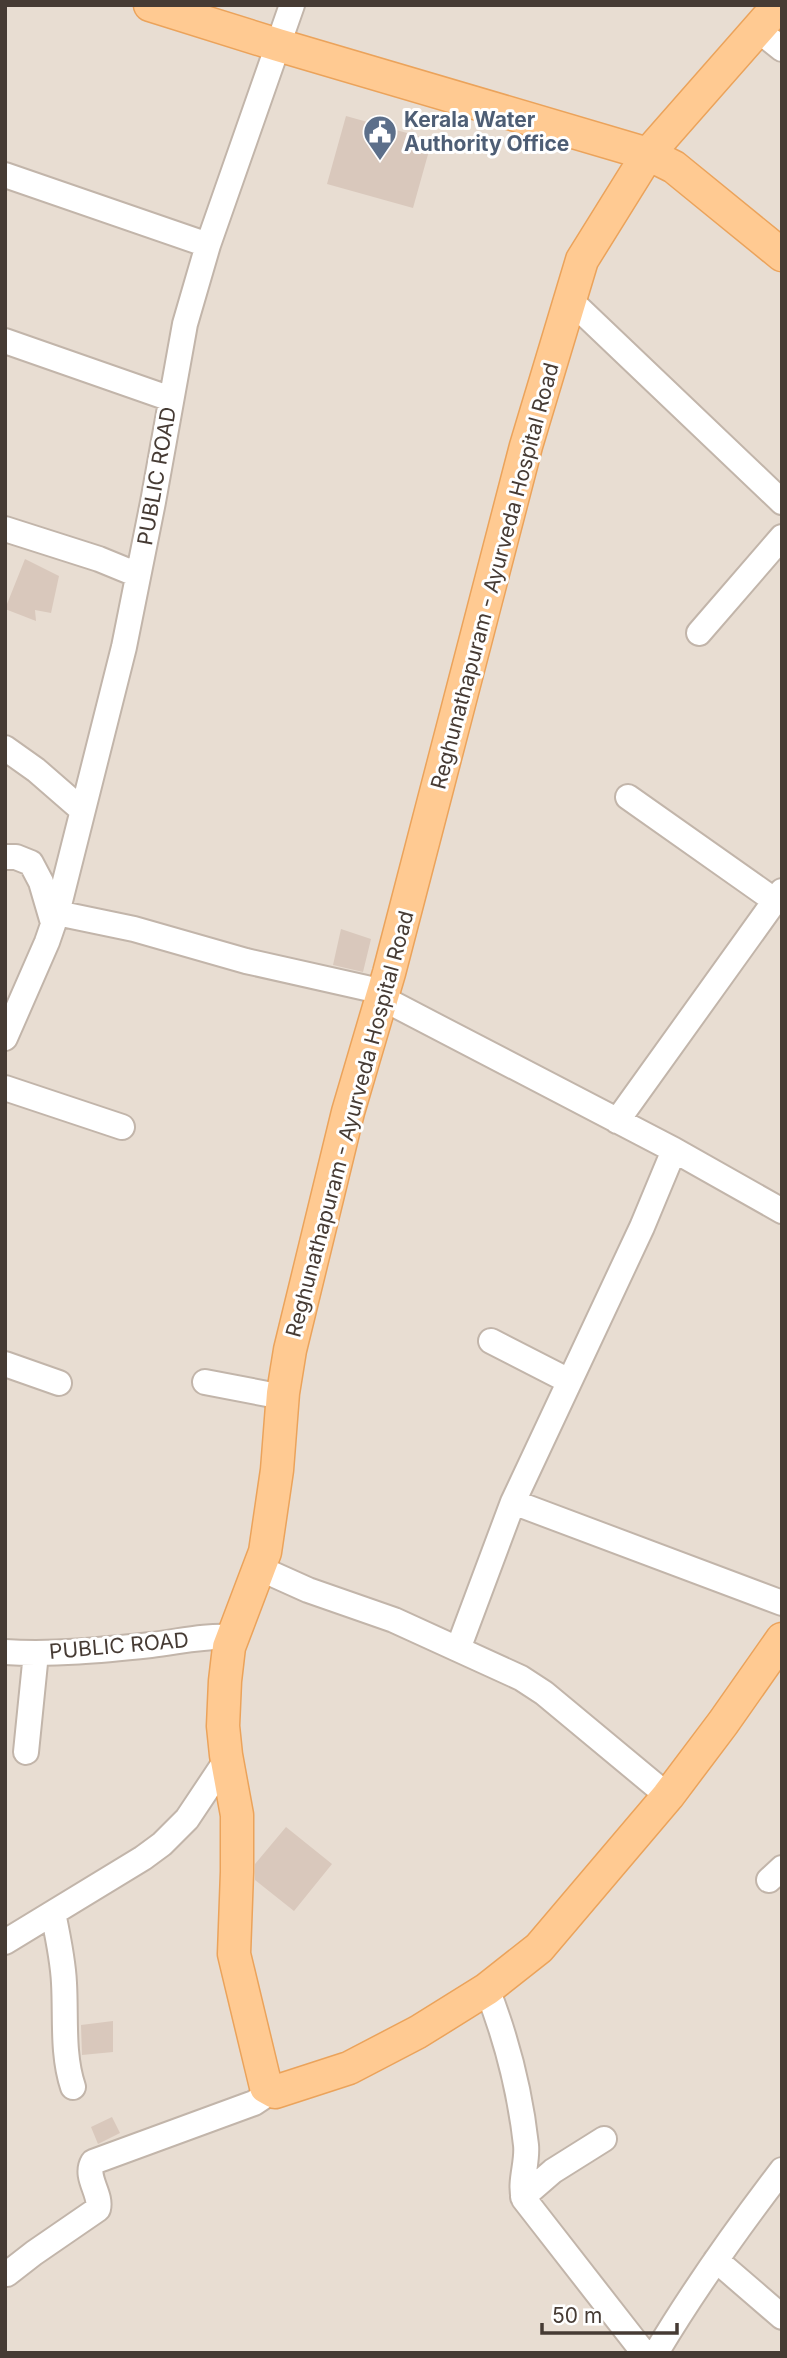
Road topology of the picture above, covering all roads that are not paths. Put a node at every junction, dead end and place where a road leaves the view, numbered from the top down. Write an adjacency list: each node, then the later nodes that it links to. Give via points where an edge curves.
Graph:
1 (150, 5): 5 (main road)
2 (292, 5): 5 (street, PUBLIC ROAD)
3 (779, 5): 4 (main road, Reghunathapuram - Ayurveda Hospital Road)
4 (770, 40): 6 (main road, Reghunathapuram - Ayurveda Hospital Road)
5 (278, 45): 6 (main road); 8 (street, PUBLIC ROAD)
6 (648, 154): 9 (main road, via 674,167); 10 (main road, Reghunathapuram - Ayurveda Hospital Road, via 582,260)
7 (5, 175): 8 (street)
8 (208, 245): 12 (street, PUBLIC ROAD, via 185,324)
9 (782, 255)
10 (570, 300): 13 (street); 24 (main road, Reghunathapuram - Ayurveda Hospital Road, via 526,446)
11 (5, 341): 12 (street)
12 (171, 399): 16 (street, PUBLIC ROAD)
13 (782, 502)
14 (5, 528): 16 (street)
15 (782, 537): 17 (street)
16 (138, 575): 20 (street, PUBLIC ROAD)
17 (699, 633)
18 (5, 748): 20 (street)
19 (628, 797): 22 (street)
20 (82, 810): 23 (street, PUBLIC ROAD)
21 (5, 857): 23 (street, via 31,863)
22 (778, 895): 28 (street)
23 (55, 918): 24 (street, via 134,929); 25 (street, PUBLIC ROAD)
24 (383, 995): 28 (street); 37 (main road, Reghunathapuram - Ayurveda Hospital Road, via 348,1112 290,1350)
25 (13, 1001): 26 (street, PUBLIC ROAD)
26 (5, 1038)
27 (5, 1088): 29 (street)
28 (617, 1121): 30 (street)
29 (122, 1127)
30 (674, 1150): 31 (street); 34 (street)
31 (782, 1211)
32 (491, 1341): 34 (street)
33 (5, 1364): 36 (street)
34 (569, 1381): 38 (street)
35 (205, 1382): 37 (street)
36 (59, 1383)
37 (283, 1397): 39 (main road, Reghunathapuram - Ayurveda Hospital Road, via 275,1484)
38 (513, 1502): 40 (street); 43 (street)
39 (259, 1568): 41 (main road, Reghunathapuram - Ayurveda Hospital Road); 43 (street)
40 (782, 1603)
41 (232, 1637): 45 (street, PUBLIC ROAD); 47 (main road, Reghunathapuram - Ayurveda Hospital Road, via 225,1681)
42 (782, 1639): 48 (main road)
43 (458, 1649): 48 (street, via 544,1693)
44 (5, 1652): 45 (street, PUBLIC ROAD)
45 (36, 1653): 46 (street)
46 (26, 1752)
47 (226, 1759): 49 (street, via 187,1819 162,1844); 53 (main road, Reghunathapuram - Ayurveda Hospital Road, via 237,1815 234,1954 266,2087)
48 (668, 1796): 51 (main road, via 539,1948)
49 (53, 1913): 50 (street); 52 (street, via 62,1955)
50 (5, 1942)
51 (487, 1989): 53 (main road, via 349,2068); 56 (street, via 516,2076 526,2146)
52 (73, 2087)
53 (272, 2091): 58 (street, via 254,2103 93,2162 89,2170 100,2202 98,2209)
54 (604, 2139): 56 (street, via 553,2171)
55 (782, 2170): 57 (street)
56 (523, 2197): 60 (street)
57 (716, 2260): 59 (street); 61 (street)
58 (7, 2274)
59 (782, 2317)
60 (644, 2353)
61 (656, 2353)

